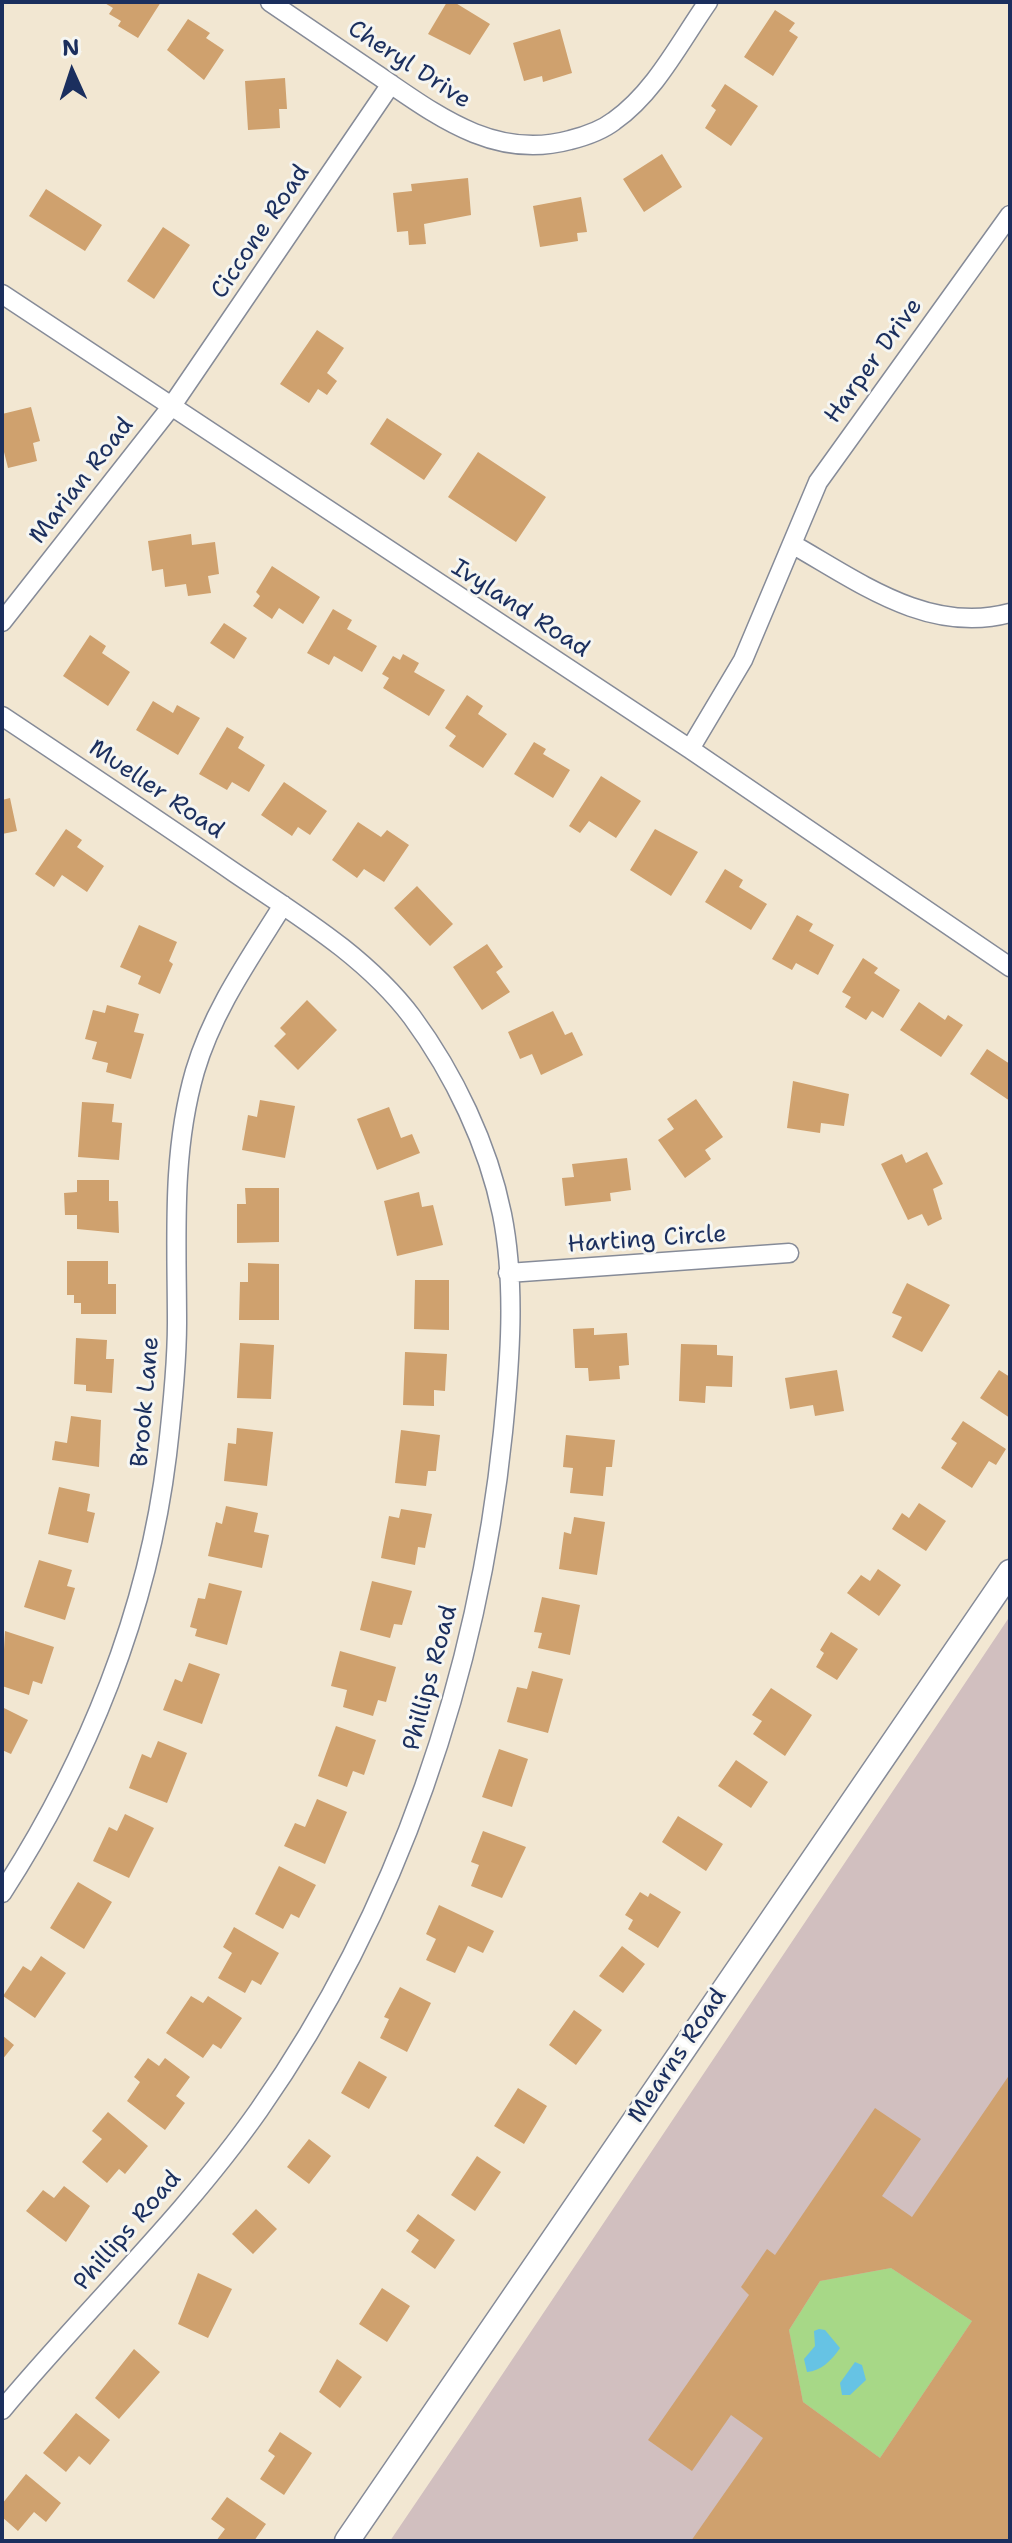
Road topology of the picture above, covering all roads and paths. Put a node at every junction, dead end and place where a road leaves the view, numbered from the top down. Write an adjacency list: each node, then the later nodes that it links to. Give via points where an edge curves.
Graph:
1 (270, 2): 3 (street, Cheryl Drive)
2 (708, 2): 3 (street, Cheryl Drive, via 636,103 592,134 559,143 504,144 471,133)
3 (391, 84): 6 (street, Ciccone Road)
4 (1010, 215): 7 (street, Harper Drive, via 818,482)
5 (2, 294): 6 (street, Ivyland Road)
6 (171, 407): 9 (street, Marian Road); 11 (street, Ivyland Road)
7 (792, 544): 8 (street, via 897,603 942,617 989,619); 11 (street, Harper Drive, via 729,689)
8 (1010, 613)
9 (2, 622)
10 (2, 716): 12 (street, Mueller Road)
11 (690, 749): 13 (street, Ivyland Road)
12 (283, 905): 15 (street, Phillips Road, via 341,946 385,987 412,1017 444,1069 493,1177); 17 (street, Brook Lane, via 229,991 186,1104 175,1203 176,1364 167,1456 132,1619 74,1765)
13 (1010, 967)
14 (789, 1253): 15 (street, Harting Circle)
15 (508, 1273): 18 (street, Phillips Road, via 505,1407 485,1563 447,1722 387,1880 339,1977 259,2110 177,2214)
16 (1010, 1572): 19 (street, Mearns Road)
17 (2, 1893)
18 (2, 2410)
19 (347, 2541)

